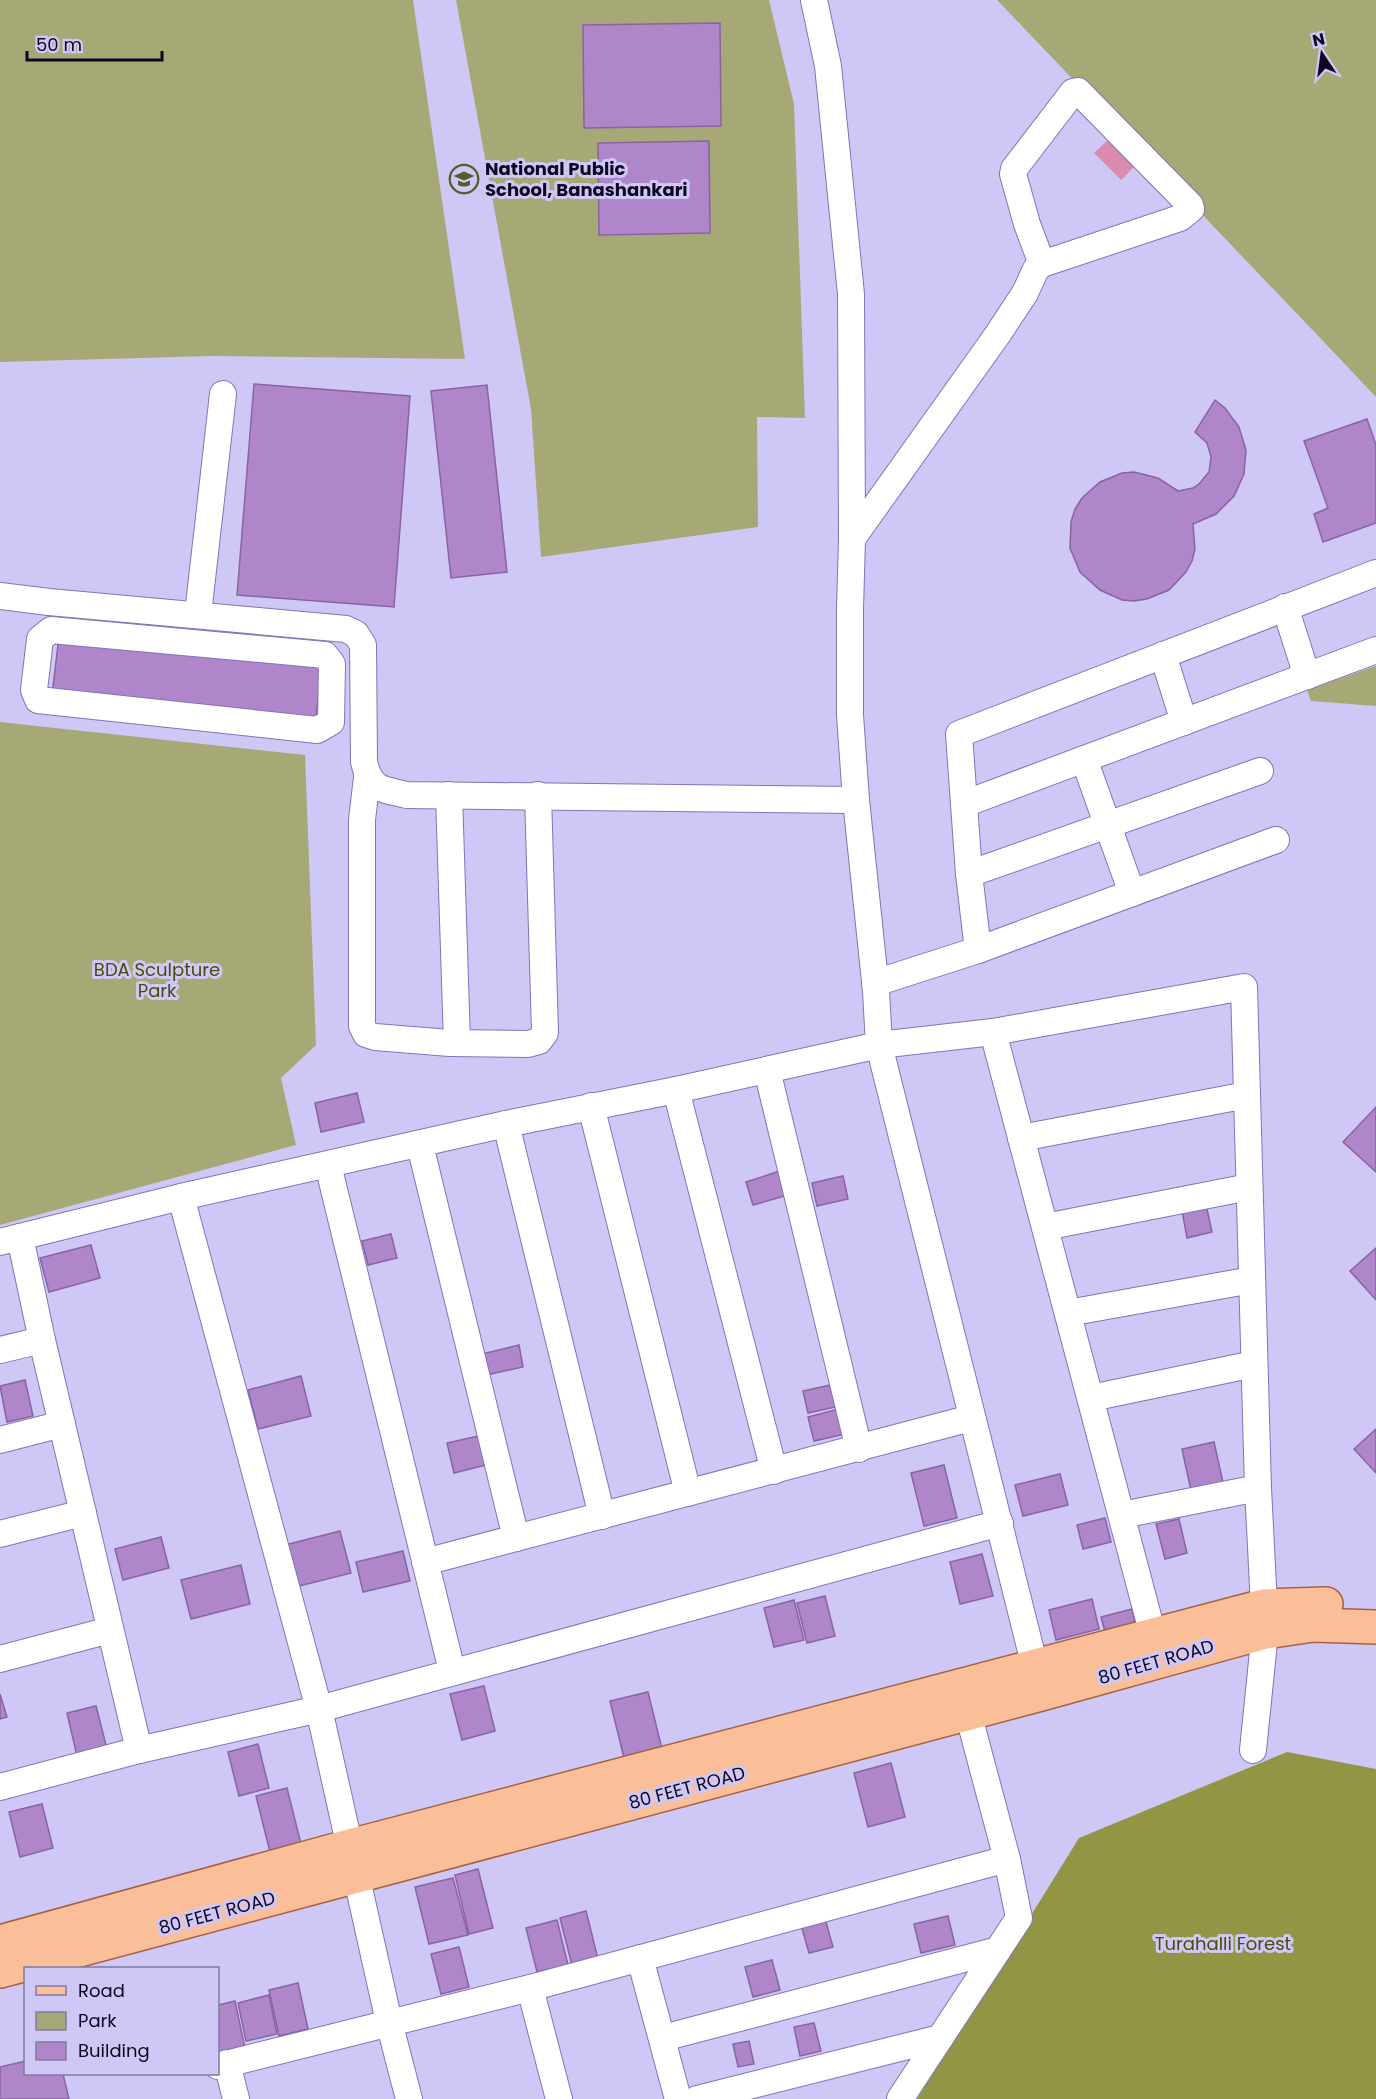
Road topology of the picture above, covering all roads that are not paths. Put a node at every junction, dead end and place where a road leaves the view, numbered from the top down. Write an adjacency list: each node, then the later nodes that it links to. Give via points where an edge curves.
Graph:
1 (814, 0): 6 (street, via 828,66 851,294)
2 (1206, 216): 4 (street, via 1059,272)
3 (1042, 264): 3 (street, via 1180,218 1191,209 1078,91 1073,92 1012,174); 4 (street)
4 (1025, 293): 6 (street)
5 (223, 394): 11 (street)
6 (852, 539): 22 (street, via 850,715)
7 (1376, 573): 9 (street)
8 (0, 596): 10 (street)
9 (1285, 607): 14 (street); 15 (street)
10 (139, 610): 11 (street); 12 (street)
11 (198, 614): 19 (street, via 346,629 356,634 363,645)
12 (136, 638): 12 (street, via 325,655 332,664 331,722 317,730 38,700 34,690 40,639 51,630)
13 (1376, 650): 15 (street)
14 (1163, 655): 16 (street); 23 (street, via 959,734)
15 (1307, 676): 16 (street)
16 (1184, 722): 17 (street)
17 (1084, 759): 23 (street); 24 (street)
18 (1260, 771): 24 (street)
19 (367, 777): 20 (street, via 379,788 407,795); 31 (street, via 362,820 363,1026 366,1034 375,1037)
20 (449, 795): 21 (street); 31 (street)
21 (538, 795): 22 (street); 31 (street, via 544,1033 539,1041 528,1044)
22 (856, 800): 29 (street)
23 (964, 804): 26 (street)
24 (1107, 825): 26 (street); 27 (street)
25 (1276, 840): 27 (street)
26 (969, 874): 28 (street)
27 (1132, 893): 28 (street)
28 (978, 950): 29 (street)
29 (876, 995): 32 (street)
30 (993, 1032): 32 (street); 35 (street, via 1244,987); 38 (street)
31 (457, 1044)
32 (879, 1045): 33 (street); 51 (street)
33 (767, 1070): 34 (street); 54 (street)
34 (676, 1090): 36 (street); 55 (street)
35 (1247, 1095): 38 (street); 41 (street)
36 (591, 1106): 37 (street); 57 (street)
37 (506, 1124): 39 (street); 60 (street)
38 (1021, 1138): 43 (street)
39 (420, 1145): 40 (street); 63 (street)
40 (328, 1165): 42 (street); 64 (street)
41 (1249, 1187): 43 (street); 45 (street)
42 (181, 1197): 44 (street); 73 (street)
43 (1045, 1227): 46 (street)
44 (10, 1239): 47 (street)
45 (1252, 1280): 46 (street); 49 (street)
46 (1068, 1313): 50 (street)
47 (42, 1340): 48 (street); 52 (street)
48 (0, 1350)
49 (1254, 1364): 50 (street); 56 (street)
50 (1091, 1398): 59 (street)
51 (971, 1418): 54 (street); 61 (street)
52 (62, 1424): 53 (street); 58 (street)
53 (0, 1440)
54 (859, 1449): 55 (street)
55 (774, 1471): 57 (street)
56 (1258, 1488): 59 (street); 66 (street)
57 (688, 1493): 60 (street)
58 (83, 1513): 62 (street); 68 (street)
59 (1122, 1515): 69 (street)
60 (603, 1516): 63 (street)
61 (1000, 1523): 71 (street); 72 (street)
62 (0, 1534)
63 (516, 1538): 64 (street)
64 (425, 1562): 71 (street)
65 (1376, 1608): 66 (main road, 80 FEET ROAD, via 1336,1604)
66 (1264, 1619): 67 (main road, 80 FEET ROAD); 69 (main road, 80 FEET ROAD); 72 (main road, 80 FEET ROAD); 76 (street)
67 (1376, 1627)
68 (110, 1630): 70 (street); 75 (street)
69 (1153, 1635): 72 (main road, 80 FEET ROAD)
70 (0, 1659)
71 (452, 1671): 73 (street)
72 (1038, 1680): 74 (main road, 80 FEET ROAD); 79 (main road, 80 FEET ROAD)
73 (319, 1709): 75 (street); 79 (street)
74 (968, 1713): 78 (street); 79 (main road, 80 FEET ROAD)
75 (139, 1750): 77 (street)
76 (1253, 1750)
77 (0, 1786)
78 (1007, 1859): 81 (street, via 1019,1918); 82 (street)
79 (353, 1861): 80 (main road, 80 FEET ROAD); 83 (main road, 80 FEET ROAD); 85 (street)
80 (0, 1942)
81 (998, 1950): 86 (street); 87 (street)
82 (640, 1958): 84 (street); 86 (street)
83 (0, 1971)
84 (530, 1988): 85 (street); 91 (street)
85 (389, 2022): 88 (street); 90 (street)
86 (663, 2038): 92 (street)
87 (940, 2038): 93 (street); 94 (street)
88 (222, 2065): 89 (street)
89 (236, 2099)
90 (409, 2099)
91 (559, 2099)
92 (678, 2099)
93 (697, 2099)
94 (900, 2099)

